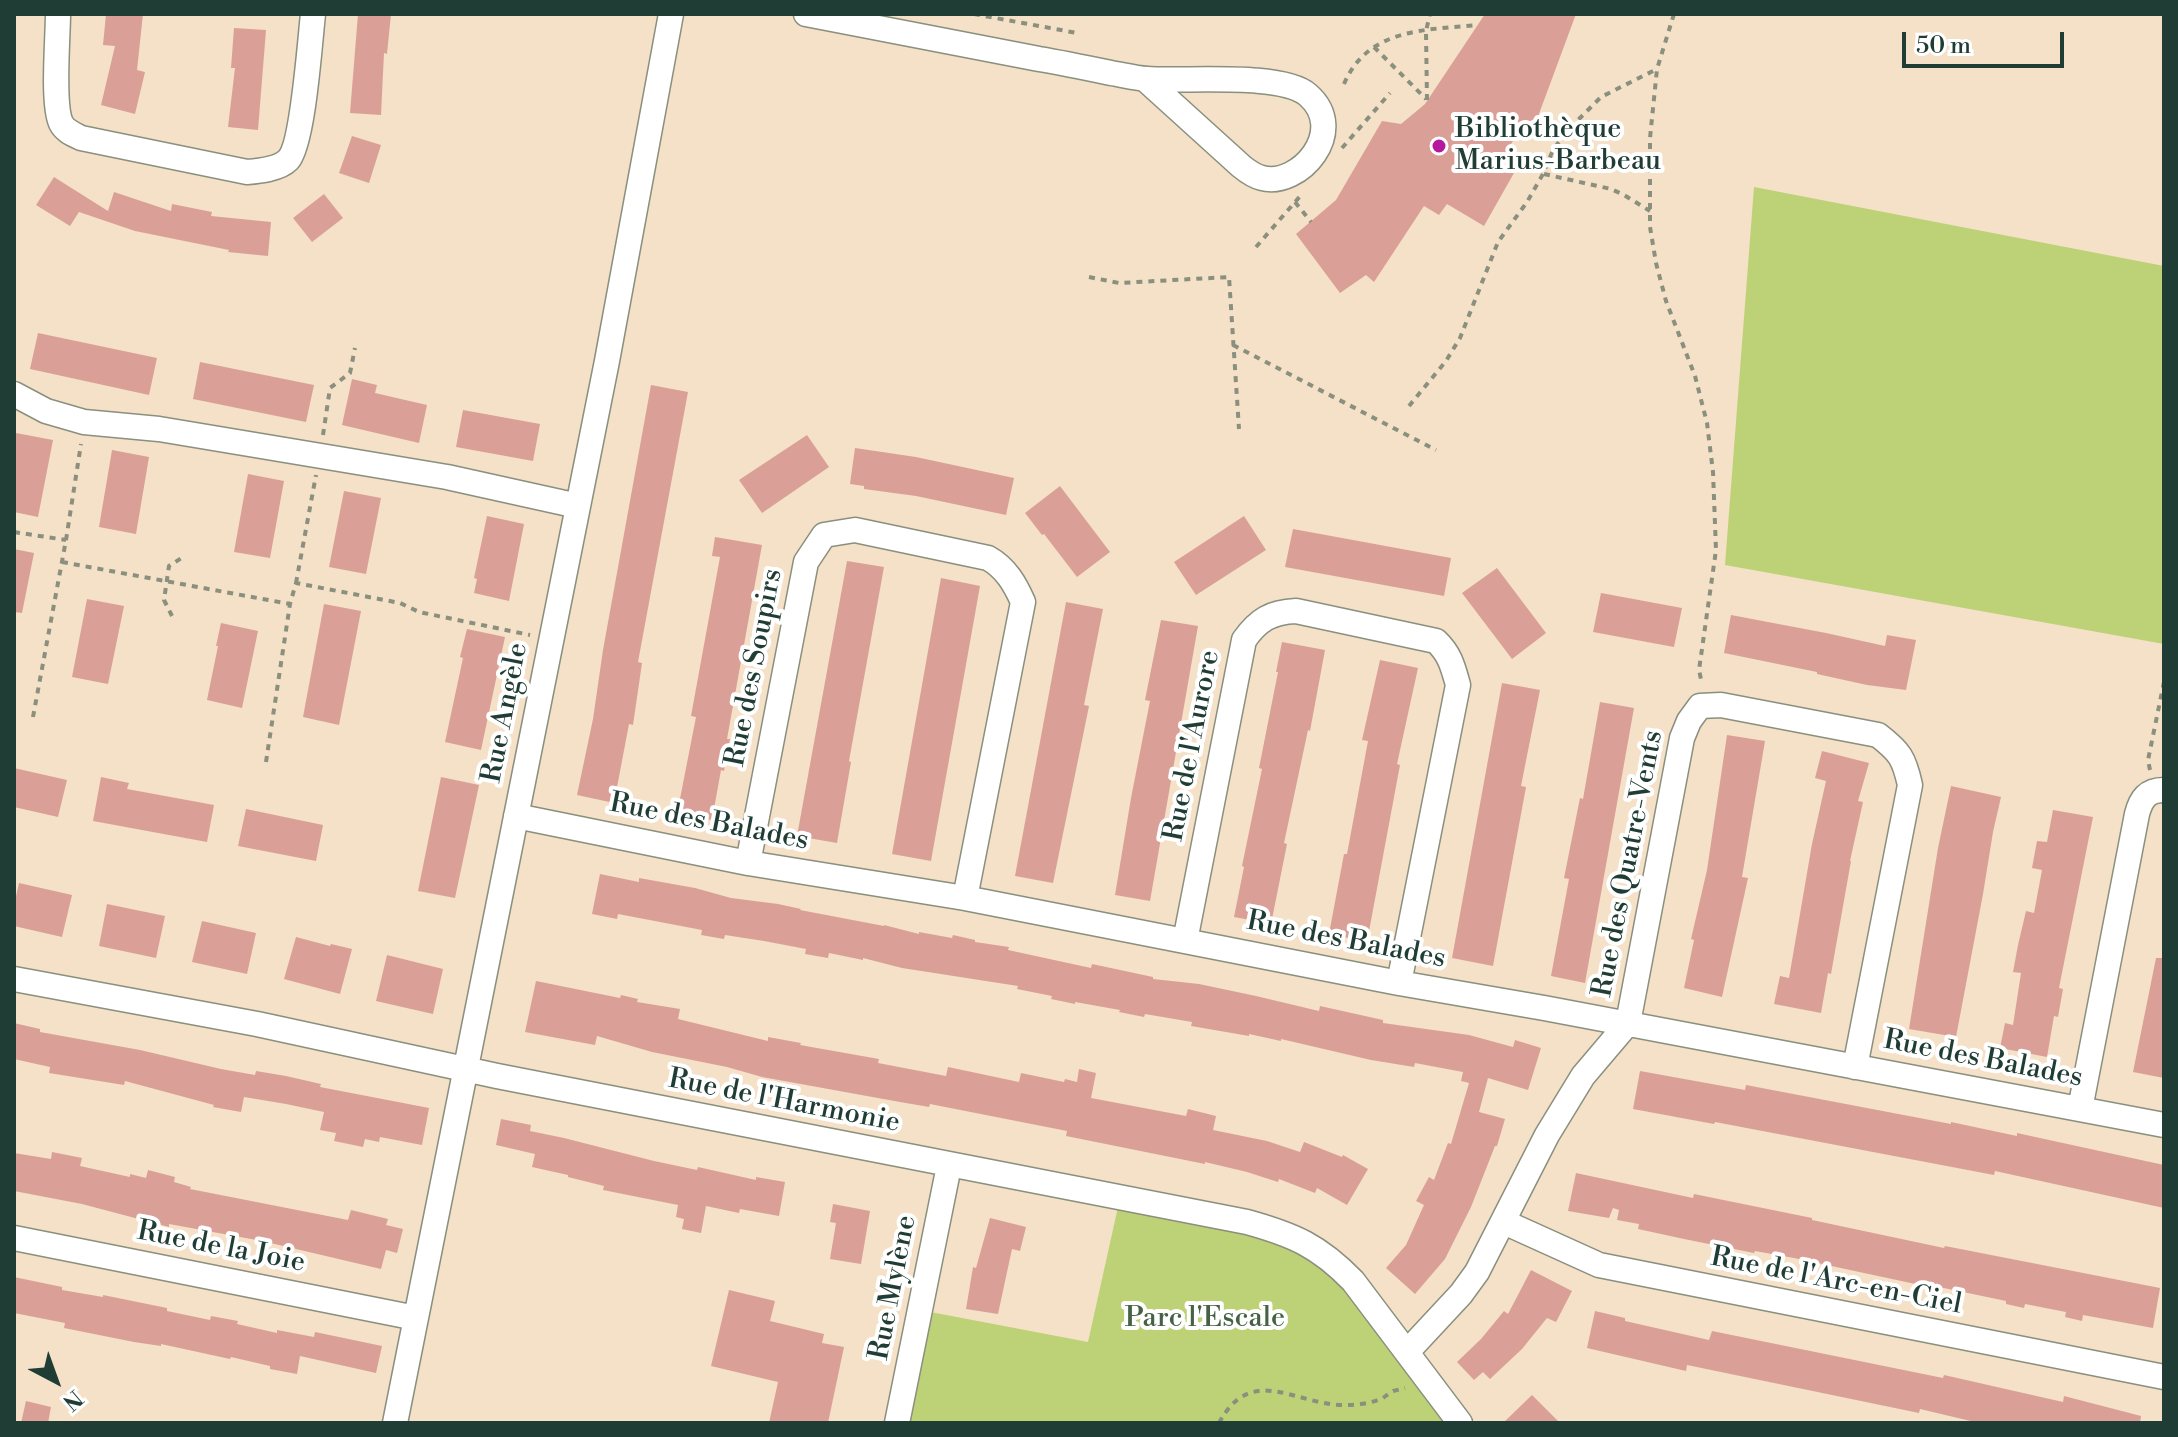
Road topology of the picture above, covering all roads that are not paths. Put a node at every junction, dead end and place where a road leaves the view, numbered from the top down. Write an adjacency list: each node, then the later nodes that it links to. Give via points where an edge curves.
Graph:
1 (58, 14): 2 (street, via 57,105 67,131 247,172 286,163 291,155)
2 (313, 14)
3 (671, 14): 7 (street, Rue Angèle)
4 (806, 14): 5 (street)
5 (1145, 79): 5 (street, via 1241,166 1264,179 1302,166 1325,130 1321,111 1297,88)
6 (14, 394): 7 (street, via 84,422 159,429 447,477)
7 (578, 506): 9 (street, Rue Angèle)
8 (2160, 790): 18 (street, via 2143,798 2137,814)
9 (516, 816): 10 (street, Rue des Balades); 17 (street, Rue Angèle)
10 (748, 863): 11 (street, Rue des Balades); 11 (street, Rue des Soupirs, via 806,562 824,535 855,530 988,558 1013,580 1023,602)
11 (965, 898): 12 (street, Rue des Balades)
12 (1185, 941): 14 (street, Rue des Balades); 14 (street, Rue de l'Aurore, via 1244,640 1256,624 1280,611 1296,611 1436,641 1452,661 1458,685)
13 (14, 979): 17 (street, Rue de l'Harmonie)
14 (1399, 983): 15 (street, Rue des Balades)
15 (1628, 1023): 16 (street, Rue des Balades); 16 (street, Rue des Quatre-Vents, via 1682,738 1700,706 1721,705 1878,735 1905,761 1910,785); 21 (street, Rue des Quatre-Vents, via 1576,1087)
16 (1855, 1067): 18 (street, Rue des Balades)
17 (465, 1069): 20 (street, Rue de l'Harmonie); 23 (street, Rue Angèle)
18 (2080, 1109): 19 (street, Rue des Balades)
19 (2164, 1125)
20 (949, 1166): 24 (street, Rue de l'Harmonie, via 1281,1231 1334,1262); 27 (street, Rue Mylène)
21 (1504, 1222): 24 (street, Rue des Quatre-Vents, via 1469,1283); 25 (street, Rue de l'Arc-en-Ciel, via 1599,1265)
22 (14, 1238): 23 (street, Rue de la Joie)
23 (416, 1318): 26 (street, Rue Angèle)
24 (1407, 1352): 28 (street, Rue de l'Harmonie)
25 (2164, 1377)
26 (395, 1423)
27 (897, 1423)
28 (1460, 1423)

